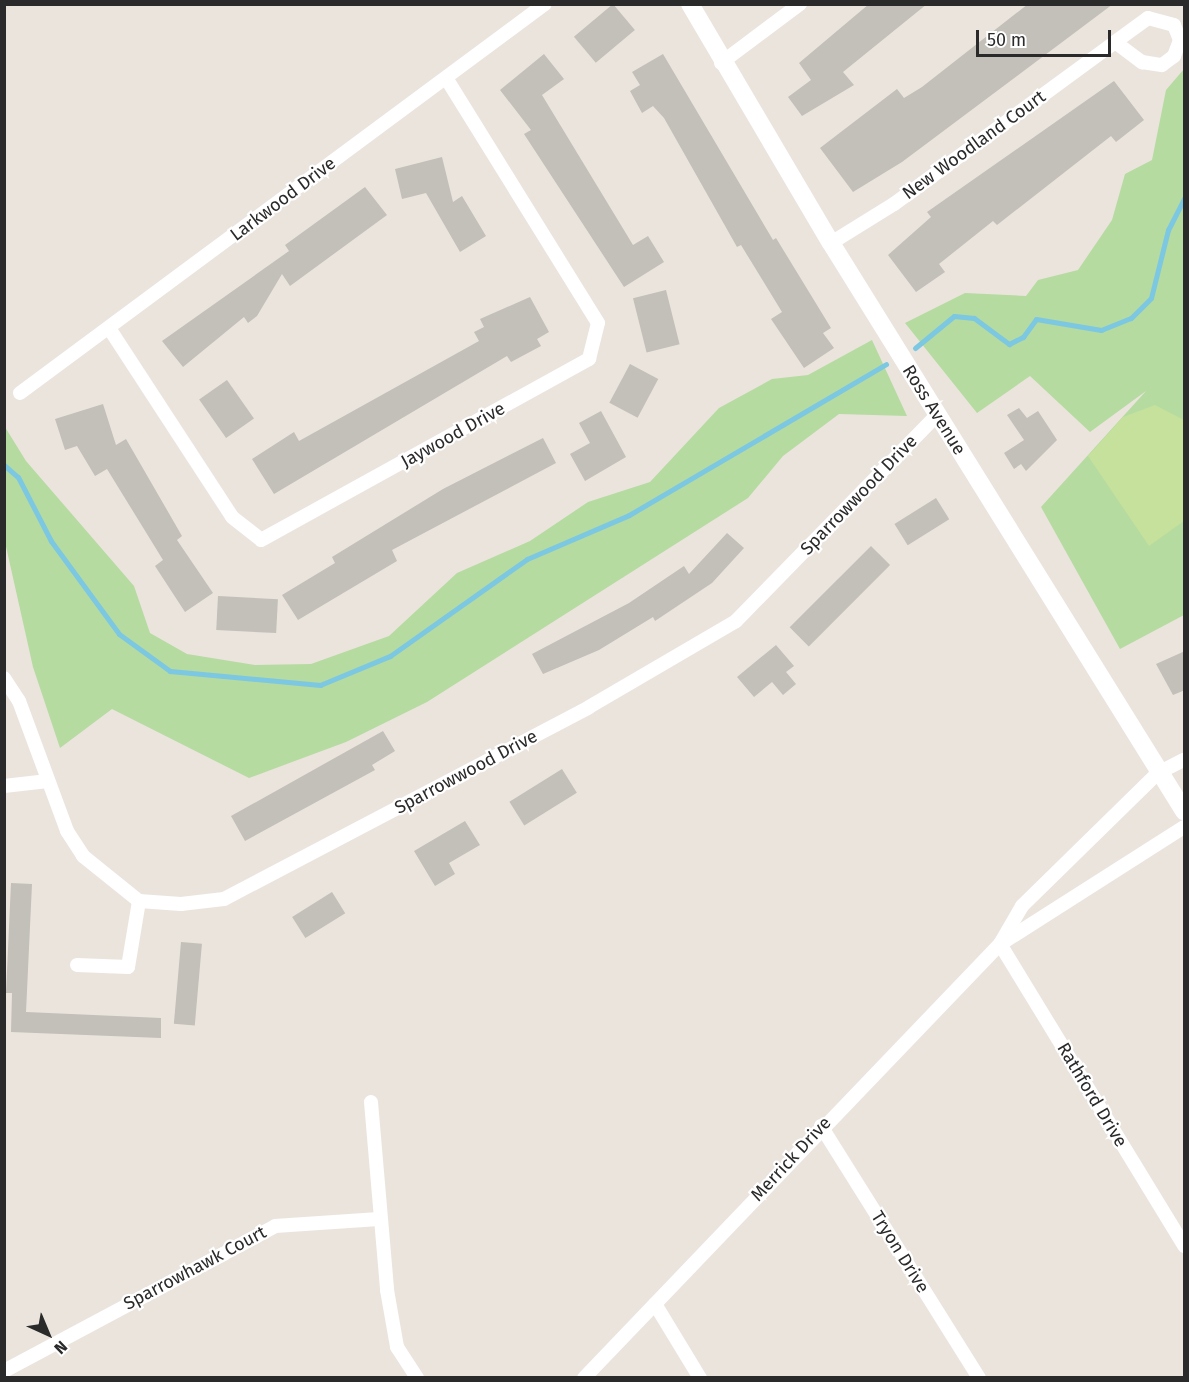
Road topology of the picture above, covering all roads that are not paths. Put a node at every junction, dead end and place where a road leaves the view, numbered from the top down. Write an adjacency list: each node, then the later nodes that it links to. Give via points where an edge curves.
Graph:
1 (545, 4): 6 (street, Larkwood Drive)
2 (690, 4): 5 (street, Ross Avenue)
3 (800, 4): 5 (street)
4 (1115, 42): 4 (street, New Woodland Court, via 1142,62 1162,65 1174,56 1179,40 1174,25 1148,18); 7 (street, New Woodland Court, via 894,204)
5 (721, 63): 7 (street, Ross Avenue)
6 (446, 78): 8 (street, Larkwood Drive); 8 (street, Jaywood Drive, via 598,323 589,359 261,540 232,517)
7 (831, 243): 10 (street, Ross Avenue)
8 (110, 328): 9 (street, Larkwood Drive)
9 (20, 393)
10 (937, 415): 13 (street, Ross Avenue); 18 (street, Sparrowwood Drive, via 736,621 684,655 224,898 181,904)
11 (4, 678): 14 (street, via 19,701)
12 (1185, 760): 13 (street, Merrick Drive)
13 (1158, 773): 16 (street, Ross Avenue); 19 (street, Merrick Drive, via 1022,906)
14 (48, 781): 15 (street); 18 (street, via 83,856)
15 (4, 786)
16 (1185, 811)
17 (1185, 827): 19 (street, Merrick Drive)
18 (139, 901): 20 (street, via 128,967)
19 (1000, 944): 22 (street, Merrick Drive); 24 (street, Rathford Drive)
20 (77, 965)
21 (371, 1102): 23 (street)
22 (821, 1126): 25 (street, Merrick Drive); 30 (street, Tryon Drive)
23 (379, 1219): 26 (street, Sparrowhawk Court, via 275,1226); 27 (street, via 397,1347)
24 (1185, 1246)
25 (655, 1304): 28 (street, Merrick Drive); 29 (street)
26 (4, 1371)
27 (417, 1377)
28 (584, 1377)
29 (700, 1377)
30 (979, 1377)

